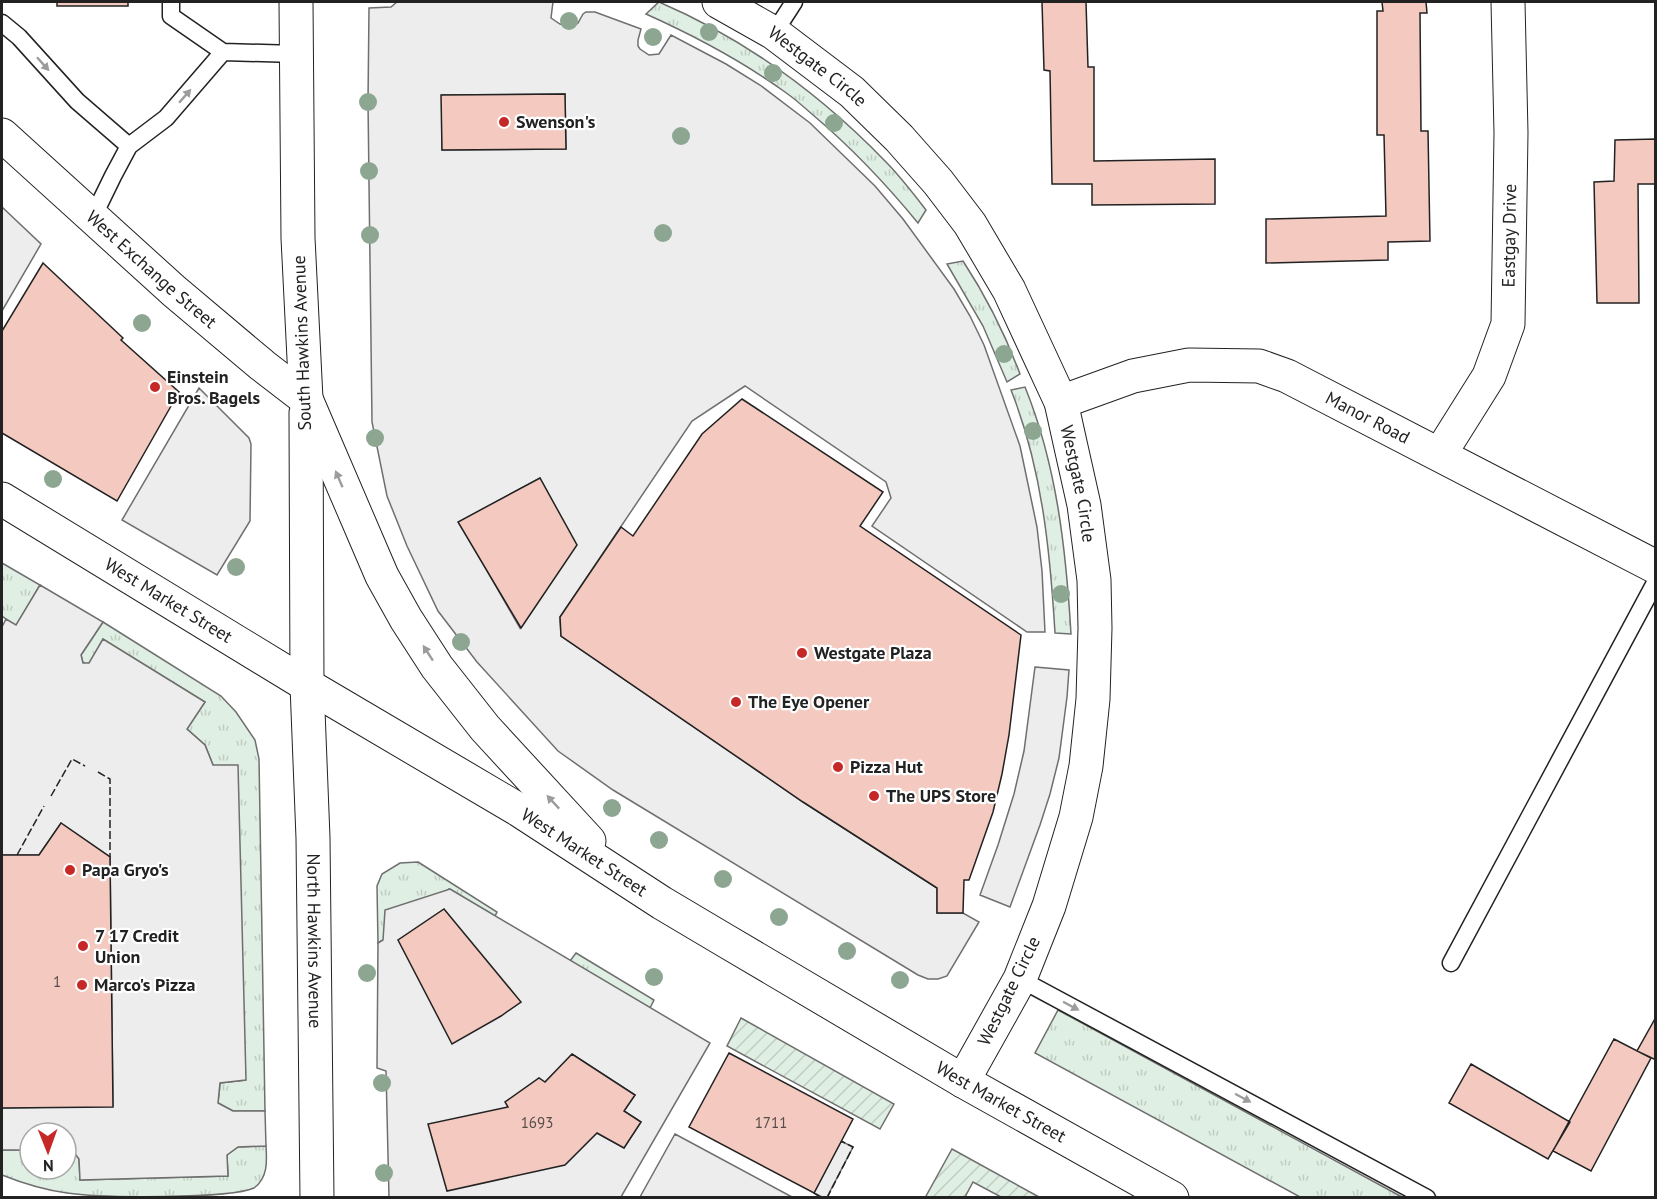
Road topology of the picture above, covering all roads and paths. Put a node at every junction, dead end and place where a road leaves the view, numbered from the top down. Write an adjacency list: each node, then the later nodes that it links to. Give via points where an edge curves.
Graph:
1 (171, 2): 8 (lane, via 171,16)
2 (296, 2): 9 (main road, South Hawkins Avenue)
3 (719, 2): 7 (main road, Westgate Circle)
4 (794, 2): 7 (lane)
5 (1508, 2): 15 (main road, Eastgay Drive, via 1508,324 1489,376)
6 (2, 23): 11 (lane, one-way to 11, via 77,101)
7 (774, 33): 14 (main road, Westgate Circle, via 852,92 938,182 970,224 1009,290)
8 (223, 52): 9 (lane); 11 (lane, one-way to 8, via 166,118)
9 (296, 54): 13 (main road, South Hawkins Avenue, via 298,238)
10 (2, 135): 12 (main road, West Exchange Street)
11 (129, 146): 12 (lane)
12 (93, 217): 13 (main road, West Exchange Street, via 174,291)
13 (306, 399): 19 (main road, South Hawkins Avenue); 20 (main road, one-way to 13, via 485,728 425,648 382,576)
14 (1061, 402): 15 (main road, Manor Road, via 1133,376 1189,365 1258,366 1287,376); 22 (main road, Westgate Circle, via 1084,505 1094,580 1093,699 1076,817 1049,906)
15 (1440, 454): 17 (main road, Manor Road)
16 (2, 499): 19 (main road, West Market Street)
17 (1656, 567)
18 (1656, 581): 21 (lane)
19 (307, 686): 20 (main road, West Market Street, via 519,810); 24 (main road, North Hawkins Avenue, via 313,838)
20 (621, 876): 23 (main road, West Market Street)
21 (1451, 963)
22 (1020, 979): 23 (main road, Westgate Circle); 26 (lane, one-way to 26)
23 (963, 1081): 25 (main road, West Market Street)
24 (317, 1197)
25 (1172, 1197)
26 (1427, 1197)

